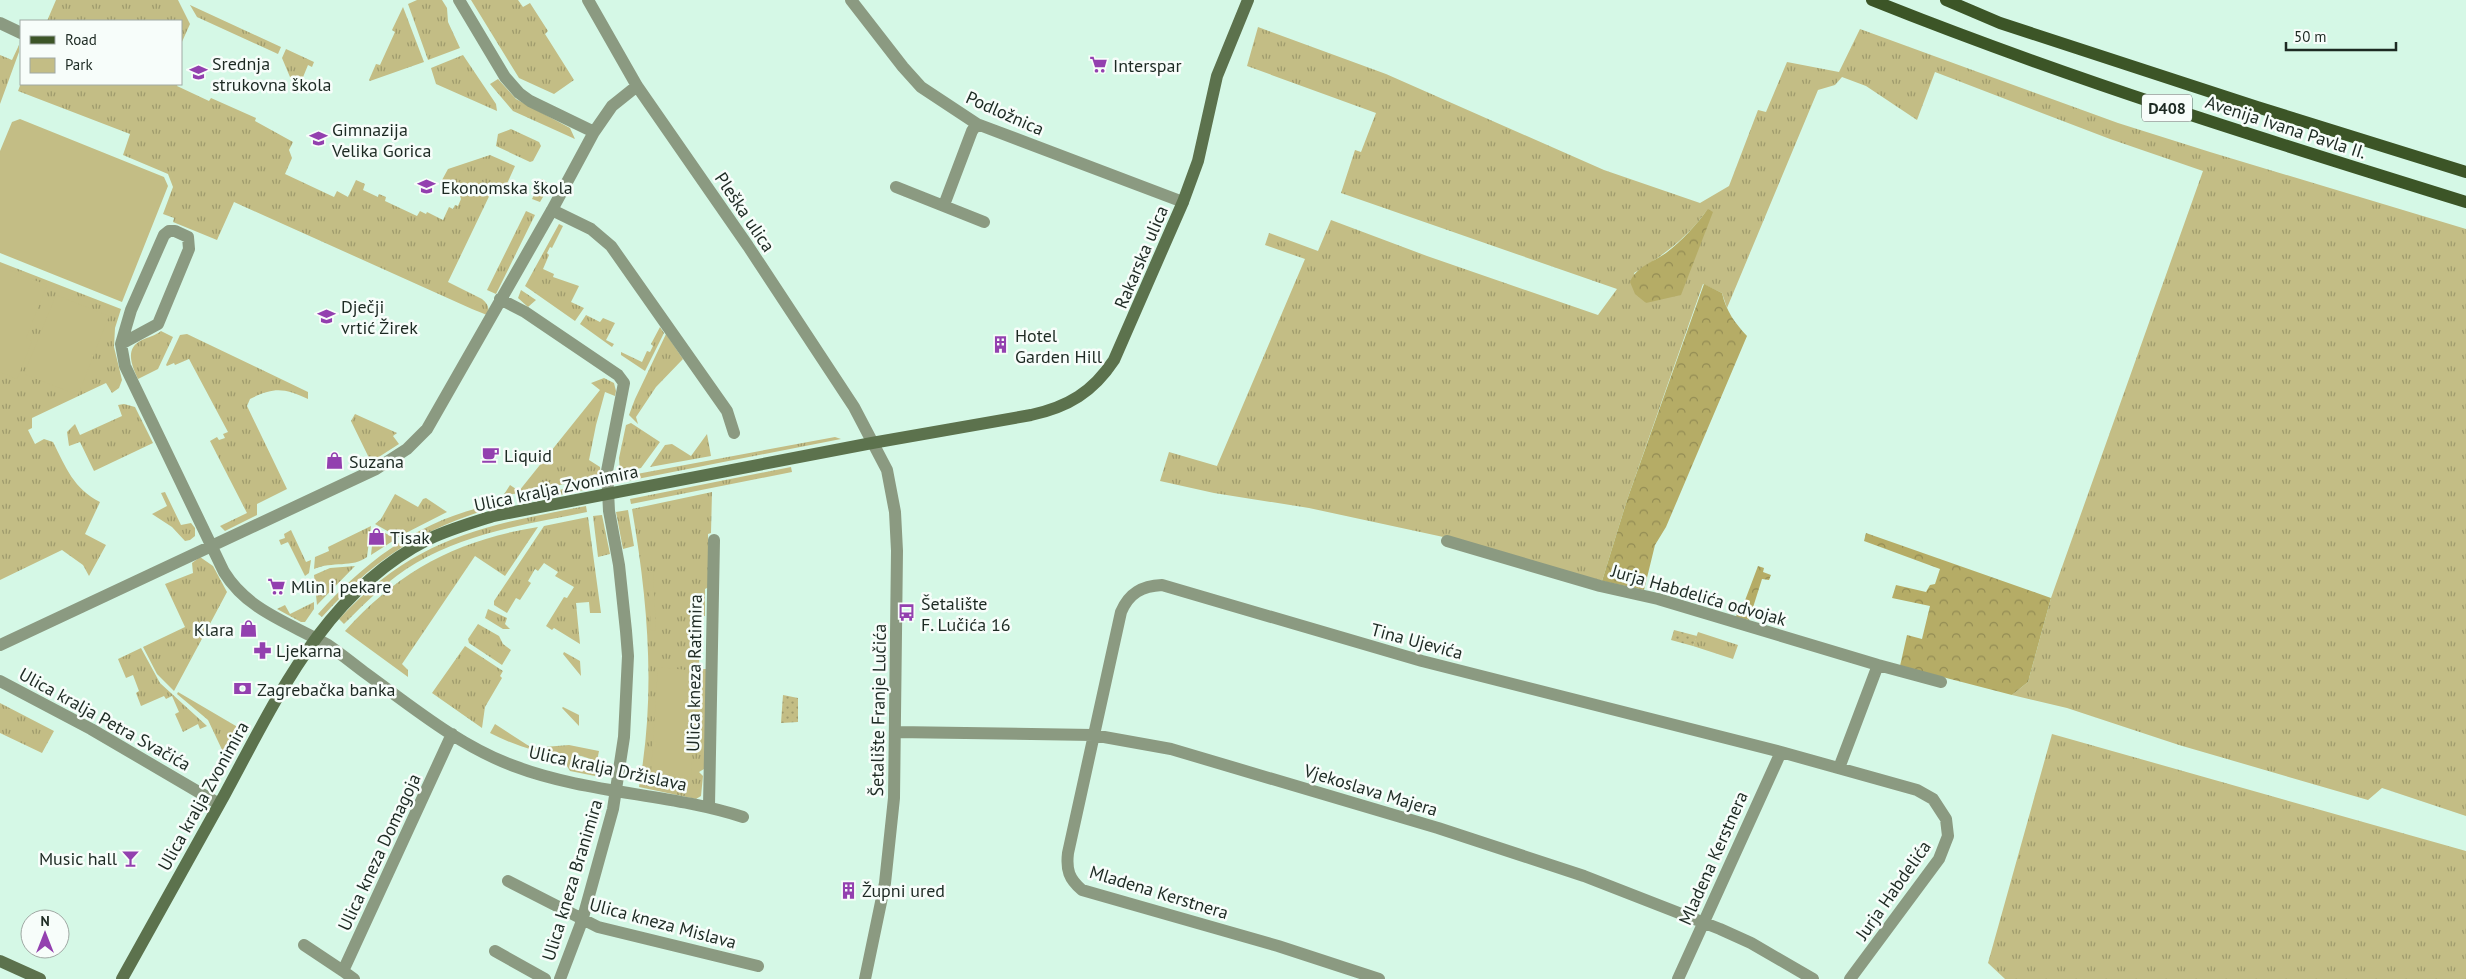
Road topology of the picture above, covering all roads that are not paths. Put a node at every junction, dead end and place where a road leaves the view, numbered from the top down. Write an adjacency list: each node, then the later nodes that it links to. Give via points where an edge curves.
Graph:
1 (459, 0): 11 (street, via 505,77 519,93)
2 (588, 0): 9 (street, Pleška ulica)
3 (851, 0): 10 (street, Podložnica, via 921,87)
4 (1248, 0): 14 (main road, Rakarska ulica, via 1217,76 1198,161)
5 (1872, 0): 15 (main road, Avenija Ivana Pavla II. / D408, via 1983,45 2105,87)
6 (1946, 0): 12 (main road, Avenija Ivana Pavla II. / D408, via 2000,23)
7 (0, 23): 8 (street)
8 (20, 33)
9 (638, 86): 11 (street, via 612,106); 22 (street, Pleška ulica, via 838,383)
10 (977, 124): 14 (street, Podložnica); 16 (street)
11 (594, 132): 17 (street)
12 (2466, 172)
13 (896, 187): 16 (street)
14 (1183, 202): 22 (main road, Rakarska ulica, via 1114,360 1090,390 1071,402 1042,413)
15 (2466, 202)
16 (944, 206): 18 (street)
17 (552, 210): 19 (street); 21 (street, via 591,229 611,246 727,412)
18 (984, 222)
19 (500, 299): 23 (street, Ulica kneza Branimira, via 541,322 618,375 624,383 607,471); 26 (street, via 427,429 417,440 376,469)
20 (121, 344): 20 (street, via 131,310 164,235 169,231 188,237 189,249 158,324); 26 (street, Ulica kralja Držislava, via 125,366)
21 (734, 433)
22 (872, 443): 23 (main road, Ulica kralja Zvonimira); 32 (street, Šetalište Franje Lučića, via 887,470 896,523)
23 (608, 493): 27 (main road, Ulica kralja Zvonimira, via 493,516 430,539 401,556 367,583); 37 (street, Ulica kneza Branimira, via 628,656 624,737)
24 (714, 540): 39 (street, Ulica kneza Ratimira)
25 (1447, 542): 29 (street, Jurja Habdelića odvojak, via 1600,586 1658,599)
26 (211, 546): 27 (street, Ulica kralja Držislava, via 240,594); 28 (street)
27 (314, 639): 33 (street, Ulica kralja Držislava, via 328,645); 38 (main road, Ulica kralja Zvonimira, via 299,660)
28 (0, 645)
29 (1878, 665): 31 (street, Jurja Habdelića odvojak); 36 (street)
30 (0, 681): 38 (street, Ulica kralja Petra Svačića, via 91,729)
31 (1941, 682)
32 (895, 732): 34 (street, Vjekoslava Majera); 54 (street, Šetalište Franje Lučića, via 894,798 886,876)
33 (452, 734): 37 (street, Ulica kralja Držislava, via 490,756 525,770); 48 (street, Ulica kneza Domagoja)
34 (1093, 735): 35 (street, Tina Ujevića, via 1126,601 1148,586 1162,585 1422,661); 43 (street, Vjekoslava Majera, via 1171,749 1429,826 1584,876); 55 (street, Mladena Kerstnera, via 1067,865 1073,882 1082,890 1278,946)
35 (1781, 752): 36 (street, Tina Ujevića); 43 (street, Mladena Kerstnera)
36 (1839, 768): 58 (street, Jurja Habdelića, via 1926,794 1943,811 1948,827 1947,843 1939,859)
37 (616, 791): 39 (street, Ulica kralja Držislava); 42 (street, Ulica kneza Branimira)
38 (219, 804): 50 (main road, Ulica kralja Zvonimira)
39 (709, 806): 40 (street, Ulica kralja Držislava)
40 (743, 817)
41 (508, 881): 42 (street, Ulica kneza Mislava)
42 (582, 921): 47 (street, Ulica kneza Mislava); 53 (street, Ulica kneza Branimira)
43 (1703, 922): 56 (street, Mladena Kerstnera); 57 (street, Vjekoslava Majera, via 1751,943)
44 (304, 945): 48 (street)
45 (494, 951): 52 (street)
46 (0, 961): 49 (main road)
47 (758, 966)
48 (343, 972): 51 (street)
49 (40, 979)
50 (122, 979)
51 (354, 979)
52 (545, 979)
53 (560, 979)
54 (865, 979)
55 (1379, 979)
56 (1678, 979)
57 (1813, 979)
58 (1850, 979)

